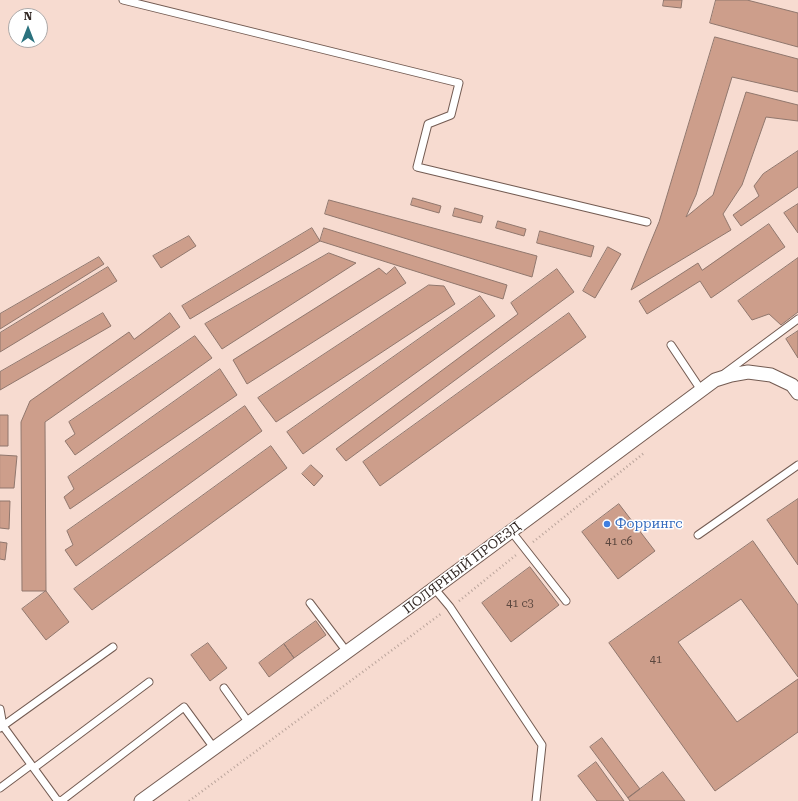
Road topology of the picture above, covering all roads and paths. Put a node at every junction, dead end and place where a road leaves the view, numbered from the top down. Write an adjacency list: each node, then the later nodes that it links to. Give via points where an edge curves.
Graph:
1 (123, 0): 2 (lane, via 459,83 451,115 428,124 417,167)
2 (647, 222)
3 (798, 319): 5 (lane)
4 (671, 345): 7 (lane)
5 (715, 380): 6 (street, ПОЛЯРНЫЙ ПРОЕЗД, via 748,372 771,375); 7 (street, ПОЛЯРНЫЙ ПРОЕЗД)
6 (795, 389)
7 (701, 390): 10 (street, ПОЛЯРНЫЙ ПРОЕЗД)
8 (646, 451): 12 (path)
9 (798, 465): 11 (lane)
10 (511, 531): 12 (lane); 13 (street, ПОЛЯРНЫЙ ПРОЕЗД)
11 (698, 535)
12 (525, 548): 14 (lane); 16 (path)
13 (434, 588): 16 (lane); 18 (street, ПОЛЯРНЫЙ ПРОЕЗД)
14 (566, 601)
15 (310, 603): 18 (lane)
16 (450, 607): 29 (path); 30 (lane, via 542,745)
17 (113, 647): 23 (lane)
18 (347, 652): 22 (street, ПОЛЯРНЫЙ ПРОЕЗД)
19 (149, 682): 25 (lane)
20 (224, 688): 22 (lane)
21 (0, 710): 23 (lane)
22 (249, 723): 24 (street, ПОЛЯРНЫЙ ПРОЕЗД)
23 (1, 727): 25 (lane)
24 (214, 748): 27 (street, ПОЛЯРНЫЙ ПРОЕЗД); 28 (lane, via 184,707)
25 (33, 766): 26 (lane); 28 (lane, via 57,800)
26 (0, 788)
27 (148, 799)
28 (62, 801)
29 (189, 801)
30 (536, 801)

